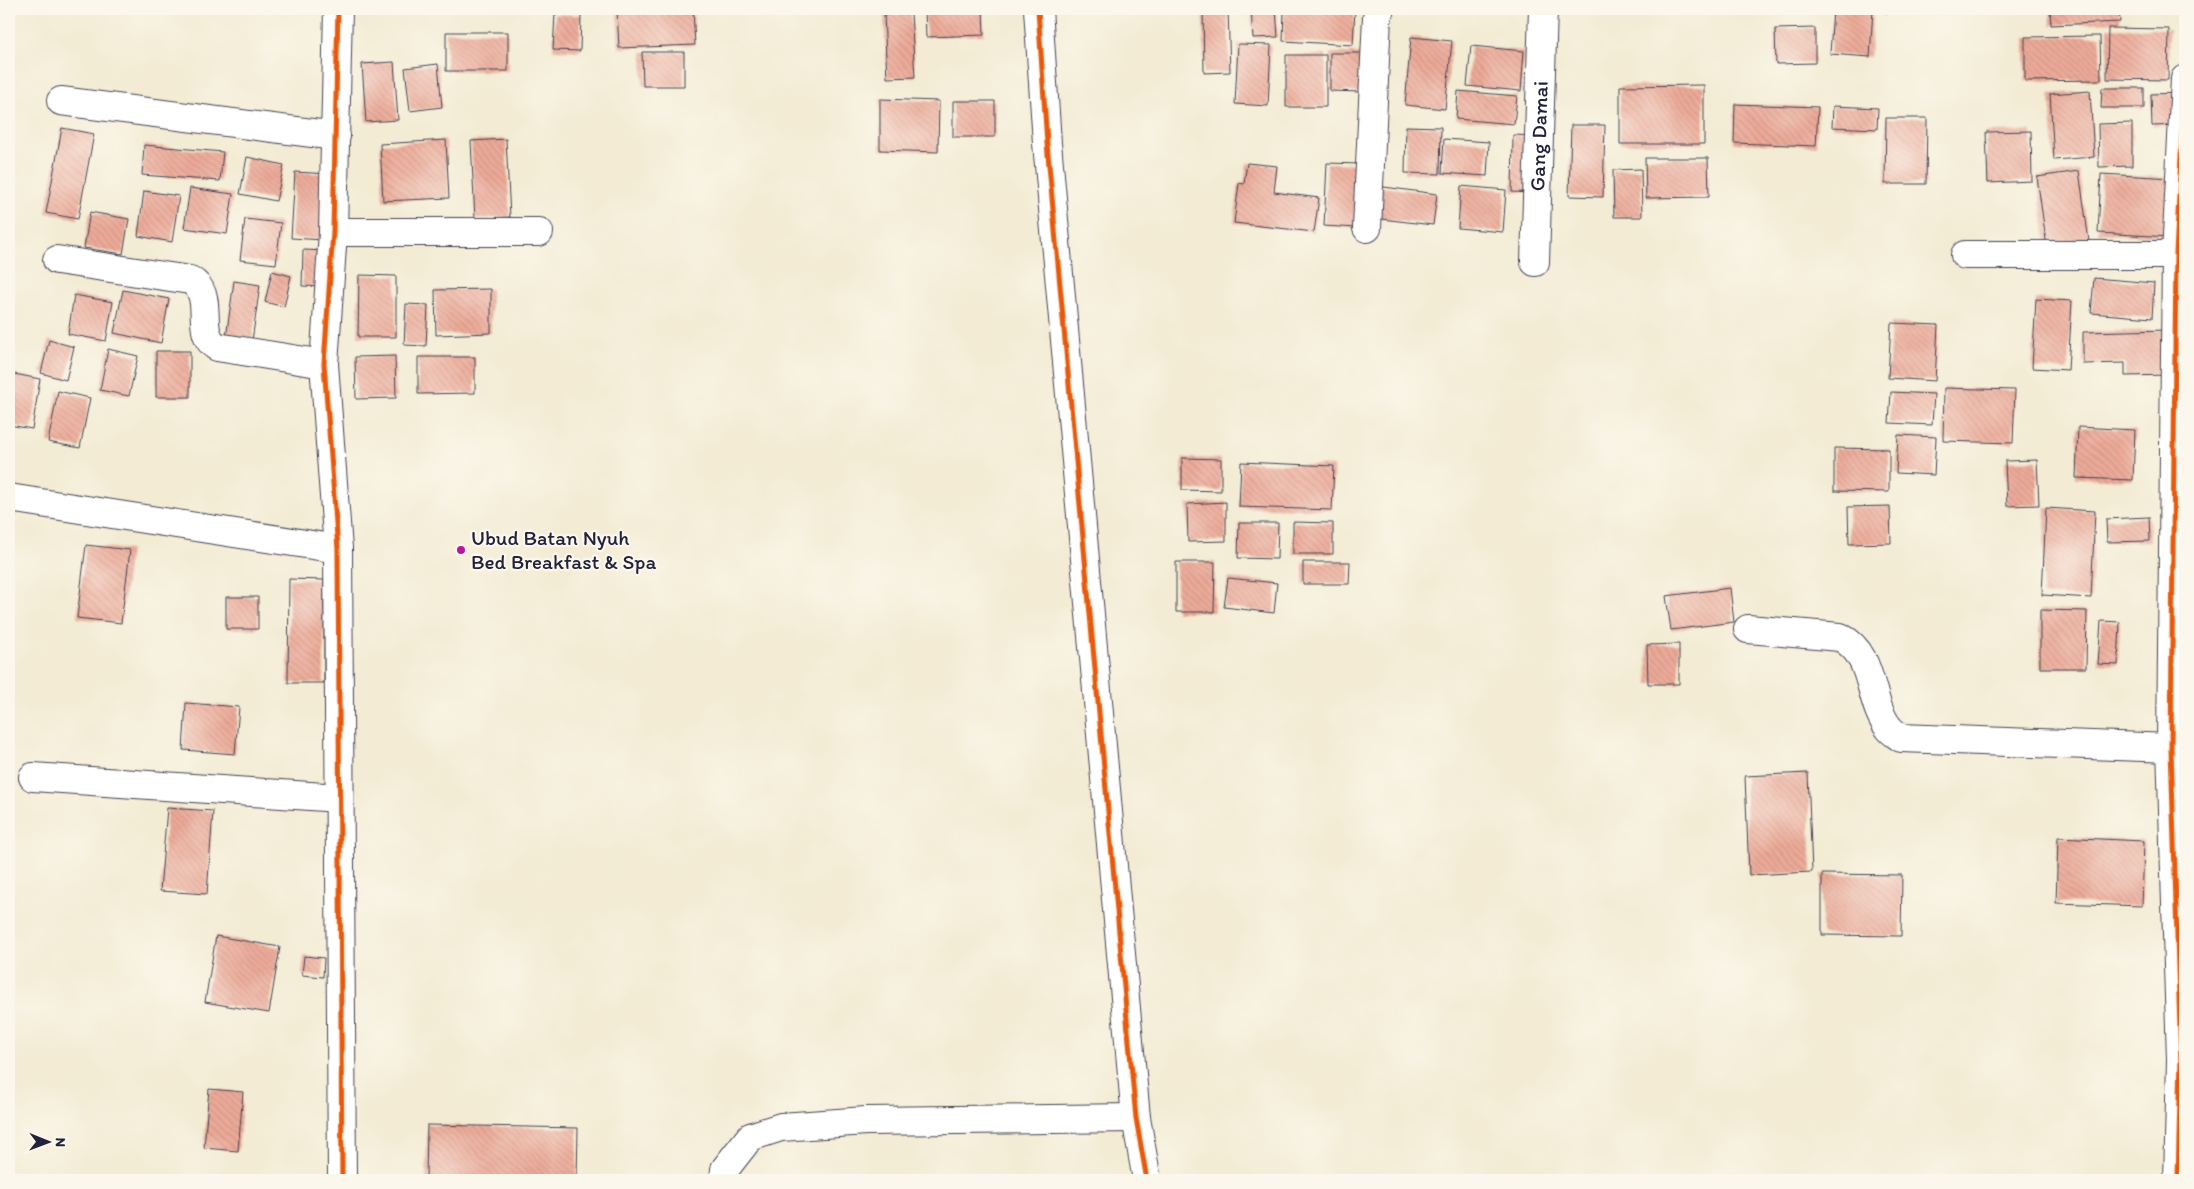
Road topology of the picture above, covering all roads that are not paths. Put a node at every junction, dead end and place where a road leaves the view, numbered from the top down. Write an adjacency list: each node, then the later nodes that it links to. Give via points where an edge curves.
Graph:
1 (338, 9): 7 (street)
2 (1038, 9): 22 (street, via 1049,163)
3 (1380, 9): 8 (street)
4 (1542, 9): 14 (street, Gang Damai)
5 (2185, 79): 12 (street)
6 (61, 101): 7 (street)
7 (336, 136): 9 (street)
8 (1366, 228)
9 (334, 232): 10 (street); 15 (street)
10 (539, 232)
11 (1965, 255): 12 (street)
12 (2176, 255): 19 (street)
13 (57, 260): 15 (street, via 190,280 202,292 210,343 217,347)
14 (1536, 262)
15 (324, 364): 17 (street)
16 (9, 498): 17 (street)
17 (338, 549): 21 (street)
18 (1748, 629): 19 (street, via 1840,637 1852,643 1860,655 1889,728 1901,738)
19 (2171, 748): 26 (street, via 2181,1059)
20 (33, 777): 21 (street)
21 (339, 798): 23 (street)
22 (1136, 1118): 24 (street, via 866,1121 781,1127 750,1136 725,1169); 25 (street)
23 (342, 1180)
24 (724, 1180)
25 (1148, 1180)
26 (2178, 1180)

